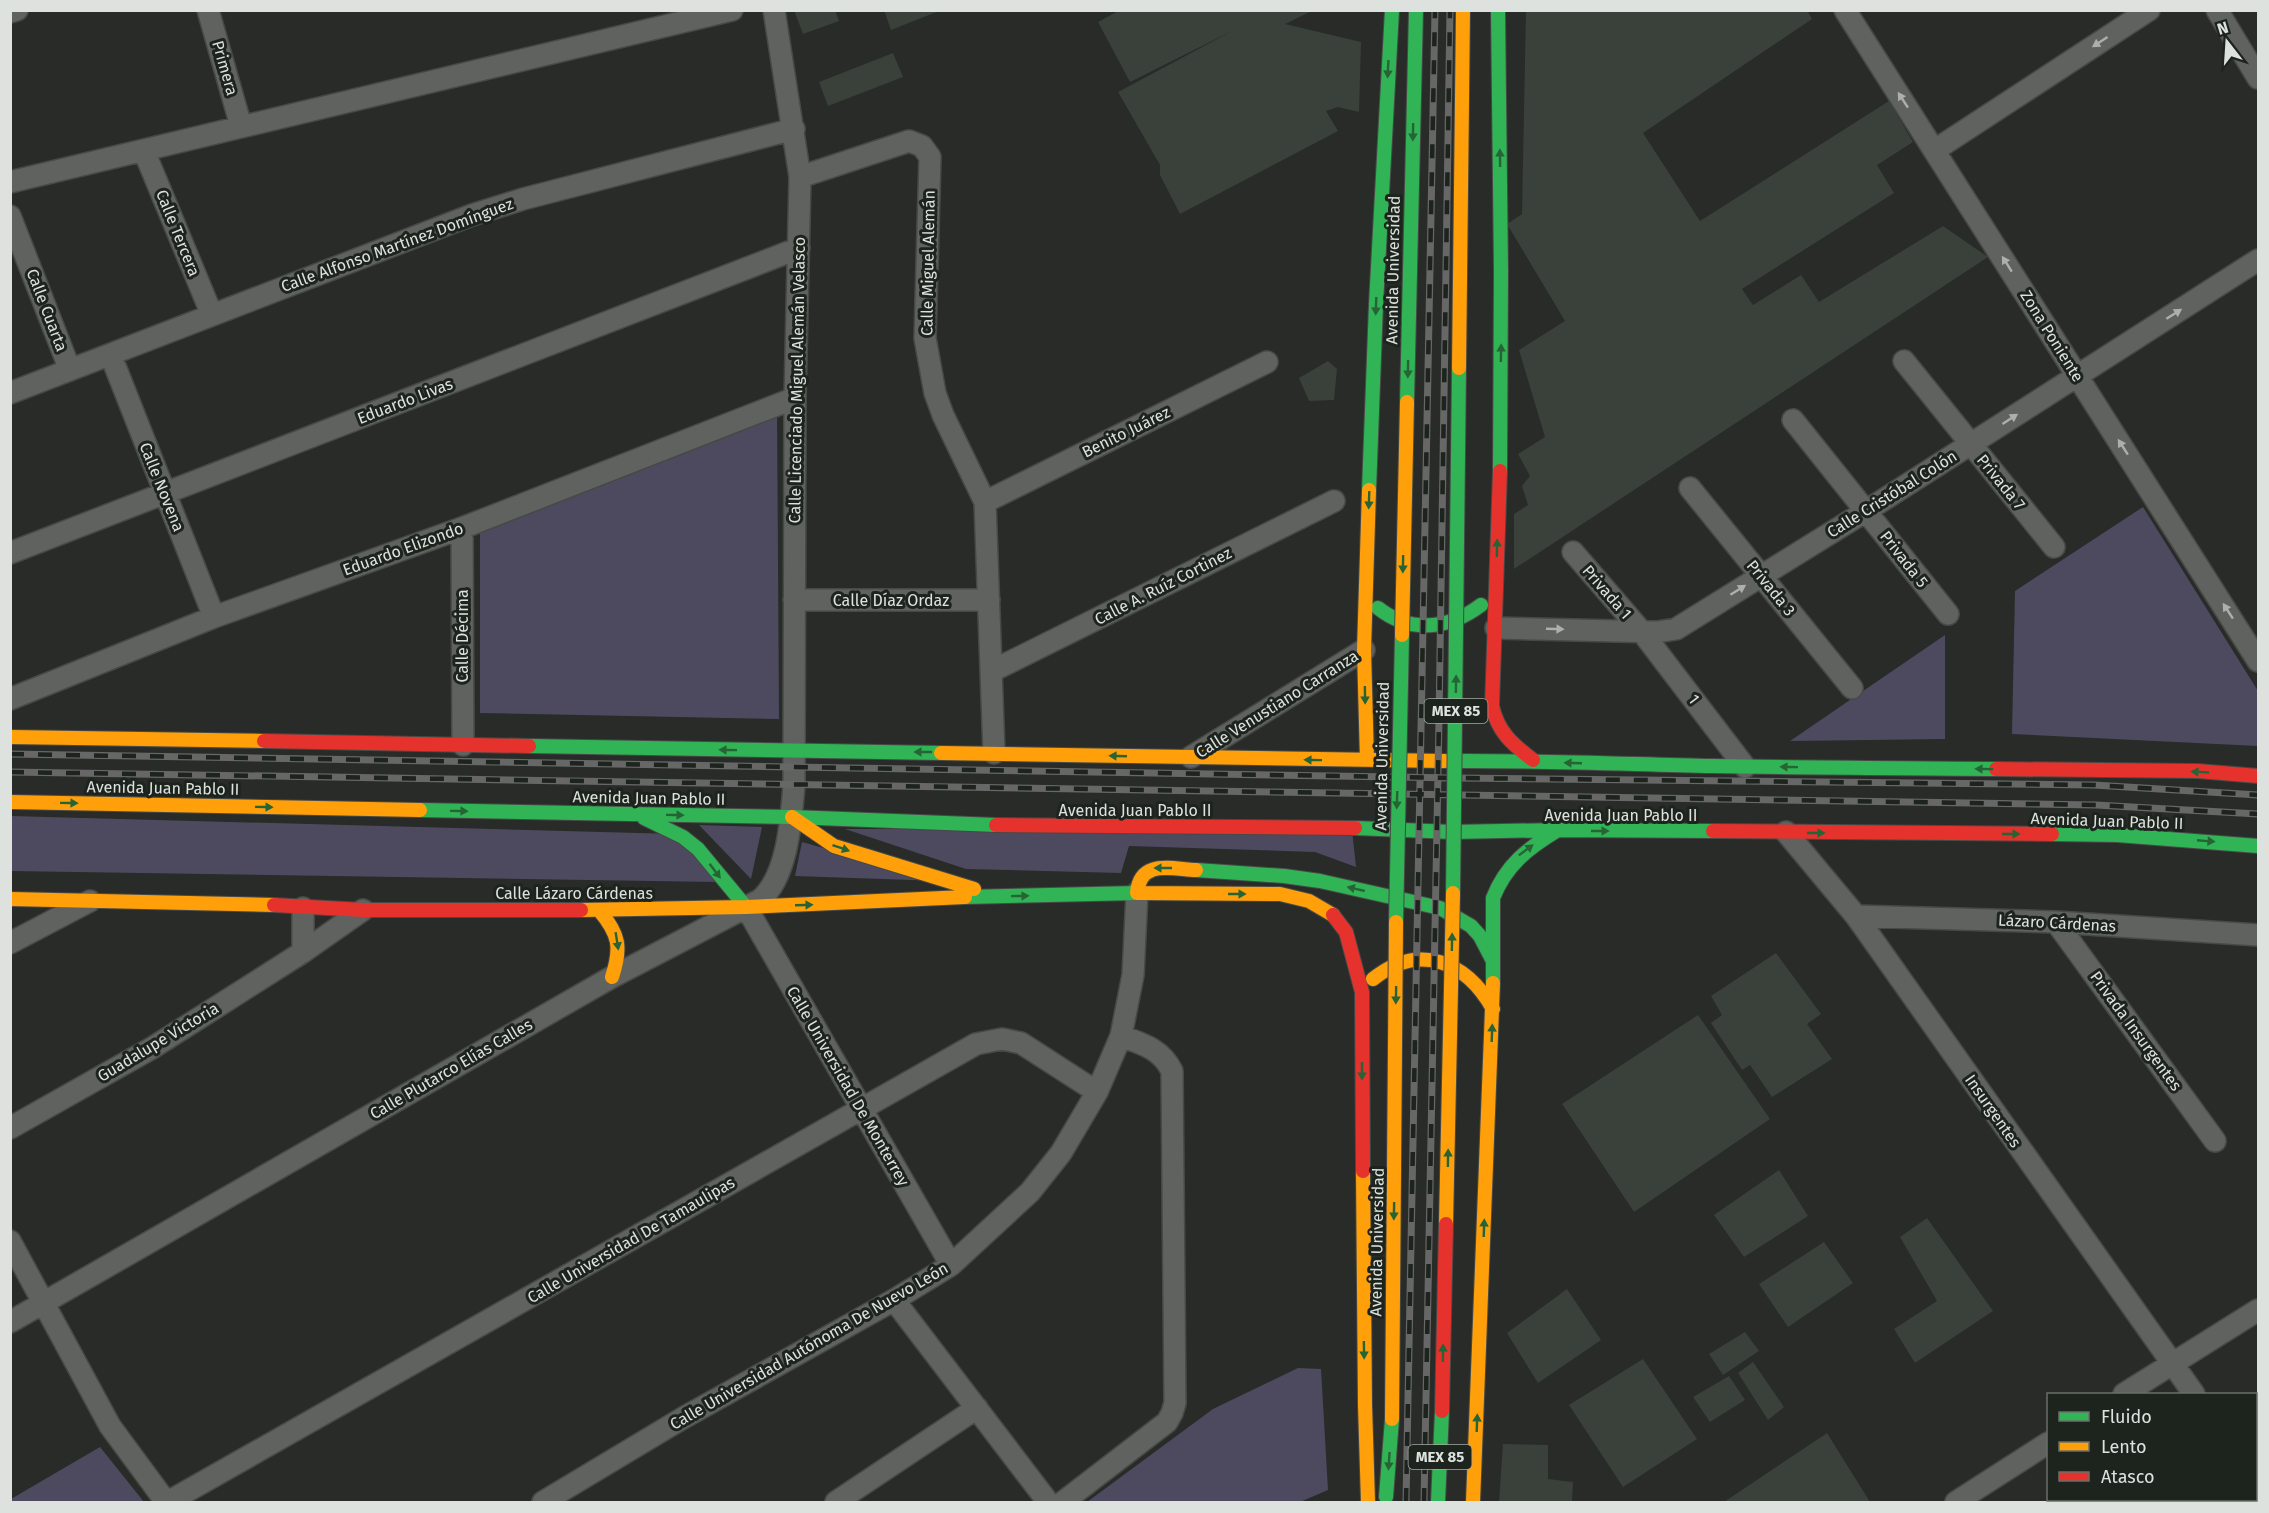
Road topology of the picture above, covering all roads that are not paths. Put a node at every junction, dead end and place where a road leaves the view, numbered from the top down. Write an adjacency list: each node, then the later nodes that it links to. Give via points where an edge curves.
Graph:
1 (17, 10): 12 (street)
2 (208, 10): 14 (street, Primera)
3 (732, 10): 14 (street)
4 (774, 10): 15 (street, Calle Licenciado Miguel Alemán Velasco)
5 (1392, 10): 44 (main road, one-way to 44)
6 (1416, 10): 111 (main road, Avenida Universidad / MEX 85, one-way to 111, bridge, via 1396,830 1392,1419)
7 (1462, 10): 112 (main road, MEX 85, one-way to 7, bridge, via 1455,821)
8 (1498, 10): 43 (main road, one-way to 8, via 1502,279)
9 (1845, 10): 16 (street, Zona Poniente, one-way to 9)
10 (2149, 10): 16 (street, one-way to 16)
11 (2217, 10): 13 (street)
12 (10, 12)
13 (2259, 78)
14 (241, 126): 17 (street)
15 (794, 129): 18 (street, Calle Licenciado Miguel Alemán Velasco); 23 (street, Calle Alfonso Martínez Domínguez, via 523,198)
16 (1935, 150): 28 (street, Zona Poniente, one-way to 16)
17 (144, 151): 19 (street); 23 (street, Calle Tercera)
18 (800, 177): 21 (street, Calle Licenciado Miguel Alemán Velasco); 36 (street, Calle Miguel Alemán, via 909,141 928,152 928,362 943,415)
19 (10, 182)
20 (10, 216): 27 (street, Calle Cuarta)
21 (799, 248): 30 (street, Calle Licenciado Miguel Alemán Velasco); 34 (street, Eduardo Livas)
22 (2259, 260): 28 (street, Calle Cristóbal Colón, one-way to 22)
23 (212, 315): 24 (street, Calle Alfonso Martínez Domínguez)
24 (111, 356): 27 (street, Calle Alfonso Martínez Domínguez); 34 (street, Calle Novena)
25 (1904, 361): 32 (street, Privada 7)
26 (1267, 362): 36 (street, Benito Juárez)
27 (70, 370): 29 (street, Calle Alfonso Martínez Domínguez)
28 (2077, 375): 32 (street, Calle Cristóbal Colón, one-way to 28); 51 (street, Zona Poniente, one-way to 28)
29 (10, 393)
30 (795, 398): 38 (street, Eduardo Elizondo); 45 (street, Calle Licenciado Miguel Alemán Velasco)
31 (1793, 420): 37 (street, Privada 5)
32 (1971, 444): 37 (street, Calle Cristóbal Colón); 39 (street, Privada 7)
33 (1690, 488): 42 (street, Privada 3)
34 (165, 494): 41 (street, Eduardo Livas); 48 (street, Calle Novena)
35 (1334, 501): 54 (street, Calle A. Ruíz Cortinez)
36 (985, 502): 46 (street, Calle Miguel Alemán)
37 (1866, 511): 42 (street, Calle Cristóbal Colón); 47 (street, Privada 5)
38 (462, 528): 48 (street, Eduardo Elizondo); 58 (street, Calle Décima)
39 (2054, 547)
40 (1573, 552): 50 (street, Privada 1)
41 (10, 553)
42 (1761, 575): 50 (street, Calle Cristóbal Colón, one-way to 42, via 1677,629); 55 (street, Privada 3)
43 (1497, 584): 44 (main road, via 1481,605 1459,620 1434,627 1392,618); 49 (main road)
44 (1365, 597): 52 (main road)
45 (794, 600): 46 (street, Calle Díaz Ordaz); 59 (street, Calle Licenciado Miguel Alemán Velasco)
46 (989, 600): 54 (street, Calle Miguel Alemán)
47 (1948, 614)
48 (214, 617): 56 (street, Eduardo Elizondo)
49 (1496, 628): 50 (street, Calle Cristóbal Colón, one-way to 50); 63 (main road, via 1494,718 1505,738)
50 (1642, 632): 64 (street, 1)
51 (2251, 632): 53 (street, Zona Poniente)
52 (1364, 650): 61 (street, Calle Venustiano Carranza); 62 (main road, one-way to 62)
53 (2259, 661)
54 (992, 671): 60 (street, Calle Miguel Alemán)
55 (1852, 688)
56 (10, 699)
57 (10, 737): 58 (main road)
58 (463, 745): 59 (main road, one-way to 58)
59 (795, 752): 60 (main road, one-way to 59); 68 (street, Calle Plutarco Elías Calles)
60 (994, 753): 61 (main road, one-way to 60)
61 (1190, 758): 62 (main road, one-way to 61)
62 (1367, 760): 63 (main road)
63 (1533, 760): 64 (main road, one-way to 63)
64 (1745, 767): 65 (main road, one-way to 64, via 2199,771)
65 (2259, 776)
66 (10, 802): 67 (main road, Avenida Juan Pablo II, one-way to 67)
67 (635, 814): 68 (main road, Avenida Juan Pablo II, one-way to 68); 76 (main road, one-way to 76, via 698,849)
68 (792, 817): 69 (main road, Avenida Juan Pablo II, via 990,825); 73 (main road, one-way to 73, via 834,846); 76 (street, Calle Plutarco Elías Calles, via 773,885 760,900)
69 (1558, 830): 70 (main road, Avenida Juan Pablo II, one-way to 70); 85 (main road, one-way to 69, via 1493,898 1499,881 1520,854)
70 (1786, 832): 71 (main road, Avenida Juan Pablo II, one-way to 71, via 2117,835); 80 (street, Insurgentes)
71 (2259, 846)
72 (1137, 893): 73 (main road, Calle Lázaro Cárdenas, one-way to 72); 85 (main road, one-way to 72, via 1480,936 1450,912 1320,881 1151,868 1138,879); 87 (main road, Calle Lázaro Cárdenas, one-way to 87, via 1280,894 1309,901 1332,914 1346,932); 89 (street, Calle Universidad Autónoma De Nuevo León, via 1133,975)
73 (997, 897): 76 (main road, Calle Lázaro Cárdenas, one-way to 73)
74 (10, 899): 75 (main road, Calle Lázaro Cárdenas)
75 (92, 900): 77 (main road, Calle Lázaro Cárdenas); 83 (street)
76 (746, 907): 79 (main road, Calle Lázaro Cárdenas); 86 (street, Calle Plutarco Elías Calles); 91 (street, Calle Universidad De Monterrey)
77 (303, 908): 78 (main road, Calle Lázaro Cárdenas); 84 (street)
78 (363, 910): 79 (main road, Calle Lázaro Cárdenas); 84 (street, Guadalupe Victoria)
79 (599, 910): 86 (main road, one-way to 86, via 613,925 619,945)
80 (1856, 916): 81 (street, Lázaro Cárdenas); 100 (street, Insurgentes)
81 (2056, 922): 82 (street, Lázaro Cárdenas); 93 (street, Privada Insurgentes)
82 (2259, 935)
83 (10, 943)
84 (303, 952): 92 (street, Guadalupe Victoria, via 152,1048)
85 (1493, 961): 88 (main road)
86 (612, 977): 97 (street, Calle Plutarco Elías Calles)
87 (1362, 992): 88 (main road, via 1385,969 1406,961 1437,960 1467,976 1481,989); 110 (main road, Calle Lázaro Cárdenas, one-way to 110)
88 (1492, 1009): 113 (main road, one-way to 88)
89 (1121, 1036): 90 (street, Calle Universidad Autónoma De Nuevo León); 109 (street, via 1153,1048 1172,1071 1174,1403 1167,1422)
90 (1096, 1092): 91 (street, Calle Universidad De Tamaulipas, via 1022,1044 1002,1039 976,1044); 95 (street, Calle Universidad Autónoma De Nuevo León, via 1061,1153 1030,1192)
91 (860, 1110): 95 (street, Calle Universidad De Monterrey); 105 (street, Calle Universidad De Tamaulipas)
92 (10, 1128)
93 (2215, 1141)
94 (10, 1241): 97 (street)
95 (951, 1265): 96 (street, Calle Universidad Autónoma De Nuevo León)
96 (894, 1300): 103 (street); 106 (street, Calle Universidad Autónoma De Nuevo León, via 683,1418)
97 (45, 1302): 99 (street, Calle Plutarco Elías Calles); 105 (street, via 110,1425)
98 (2259, 1310): 100 (street)
99 (10, 1322)
100 (2172, 1363): 101 (street); 102 (street, Insurgentes)
101 (2127, 1393)
102 (2193, 1393)
103 (977, 1408): 107 (street); 108 (street)
104 (2047, 1444): 114 (street)
105 (167, 1503)
106 (543, 1503)
107 (836, 1503)
108 (1048, 1503)
109 (1063, 1503)
110 (1368, 1503)
111 (1385, 1503)
112 (1438, 1503)
113 (1473, 1503)
114 (1956, 1503)

